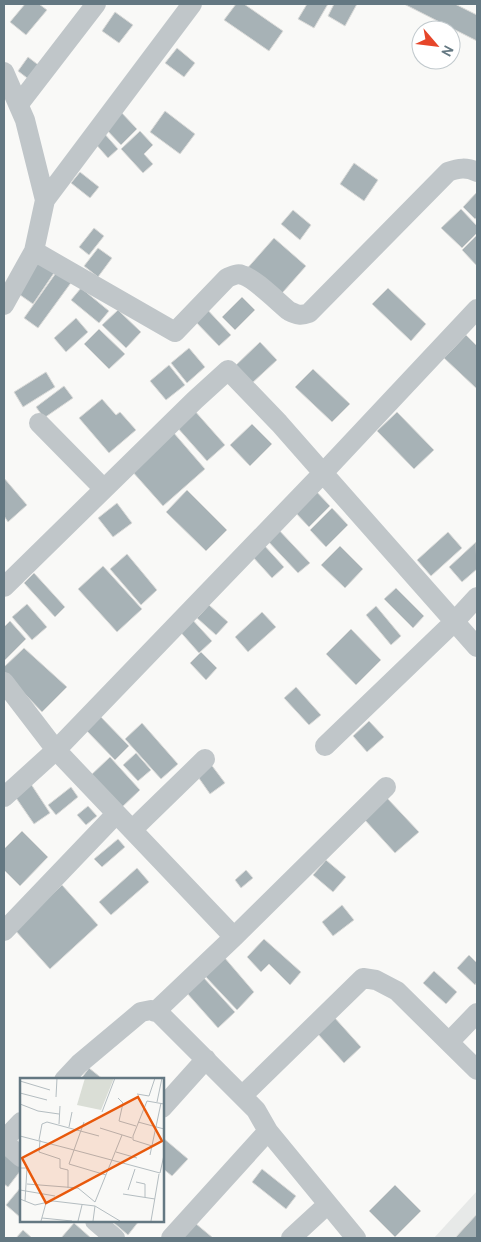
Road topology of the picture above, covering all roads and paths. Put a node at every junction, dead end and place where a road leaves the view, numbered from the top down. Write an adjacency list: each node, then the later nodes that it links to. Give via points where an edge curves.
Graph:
1 (96, 4): 4 (street)
2 (192, 4): 6 (street)
3 (4, 72): 4 (street)
4 (19, 104): 6 (street)
5 (477, 172): 7 (street, via 460,168 448,172 309,312 302,315 289,311 250,278 236,275 227,278 175,332)
6 (45, 200): 7 (street)
7 (34, 251): 8 (street)
8 (4, 304)
9 (477, 309): 11 (street)
10 (39, 423): 12 (street)
11 (323, 473): 12 (street, via 228,370); 15 (street); 19 (street)
12 (104, 488): 13 (street)
13 (4, 588)
14 (477, 598): 15 (street)
15 (454, 622): 16 (street); 18 (street)
16 (477, 647)
17 (4, 682): 19 (street)
18 (325, 746)
19 (56, 750): 22 (street); 23 (street)
20 (205, 758): 24 (street)
21 (386, 787): 26 (street)
22 (4, 796)
23 (116, 814): 24 (street); 25 (street)
24 (132, 830): 26 (street)
25 (4, 930)
26 (234, 937): 27 (street)
27 (155, 1012): 30 (street); 32 (street, via 141,1012)
28 (477, 1013): 29 (street)
29 (449, 1042): 31 (street); 33 (street, via 397,991 376,980 363,978)
30 (206, 1059): 33 (street); 34 (street)
31 (477, 1070)
32 (66, 1078)
33 (242, 1096): 36 (street, via 256,1110)
34 (164, 1106)
35 (20, 1123): 37 (street)
36 (268, 1131): 39 (street); 42 (street)
37 (4, 1141): 38 (street)
38 (20, 1156)
39 (328, 1204): 43 (street); 44 (street)
40 (96, 1222): 41 (street)
41 (115, 1238)
42 (172, 1238)
43 (291, 1238)
44 (356, 1238)

